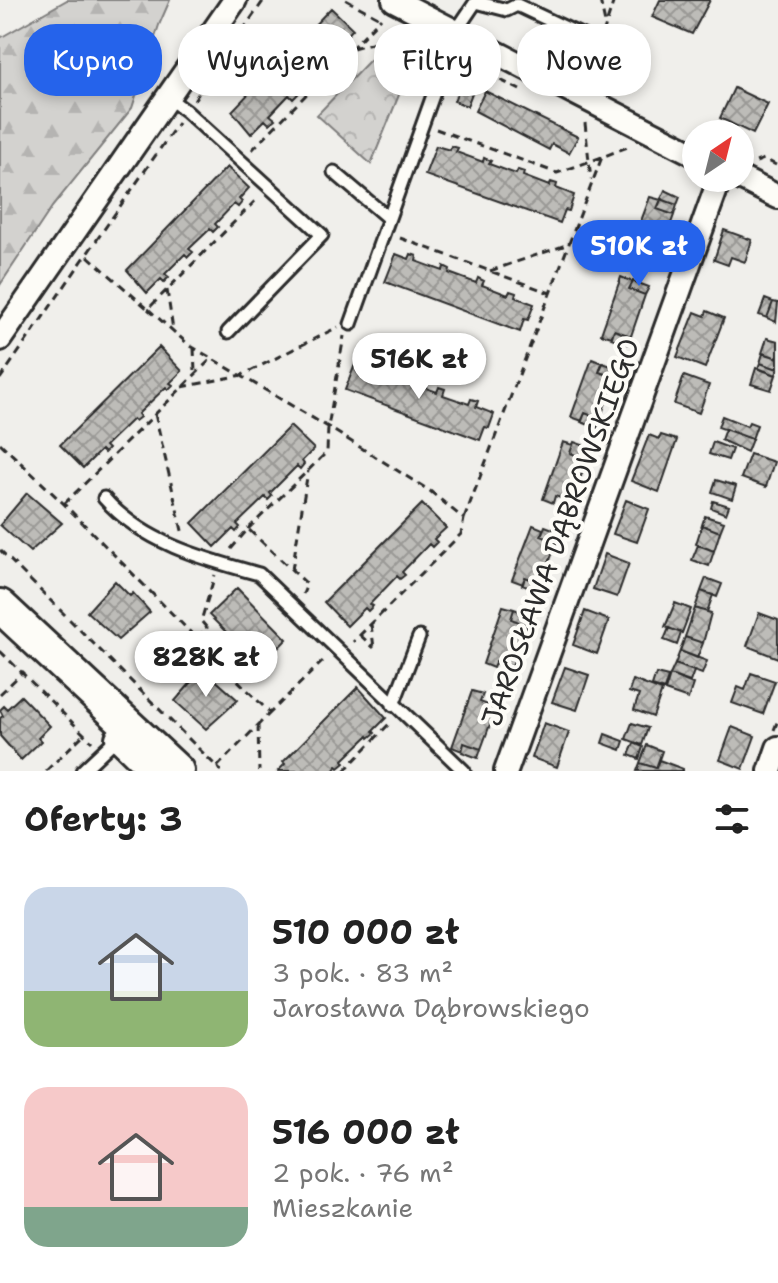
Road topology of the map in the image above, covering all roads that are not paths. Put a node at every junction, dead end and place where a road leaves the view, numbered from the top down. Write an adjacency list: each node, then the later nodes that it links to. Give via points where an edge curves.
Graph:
1 (235, 0): 9 (street)
2 (477, 1): 5 (lane); 6 (lane, via 507,10 517,5)
3 (388, 9): 4 (street)
4 (434, 24)
5 (461, 24)
6 (557, 24)
7 (501, 54): 10 (street)
8 (432, 96): 15 (lane)
9 (167, 97): 17 (lane, via 322,235); 18 (street)
10 (682, 148)
11 (334, 172): 15 (lane)
12 (754, 179): 14 (street)
13 (715, 192): 29 (street, JAROSŁAWA DĄBROWSKIEGO)
14 (778, 197)
15 (388, 218): 16 (lane)
16 (351, 324)
17 (228, 332)
18 (0, 339)
19 (104, 498): 22 (lane, via 151,537 259,574)
20 (3, 610): 23 (main road)
21 (419, 637): 22 (lane)
22 (393, 705): 28 (lane)
23 (124, 732): 25 (lane); 26 (street); 27 (main road)
24 (778, 748): 30 (street)
25 (82, 771)
26 (151, 771)
27 (177, 771)
28 (464, 771)
29 (506, 771)
30 (770, 771)

